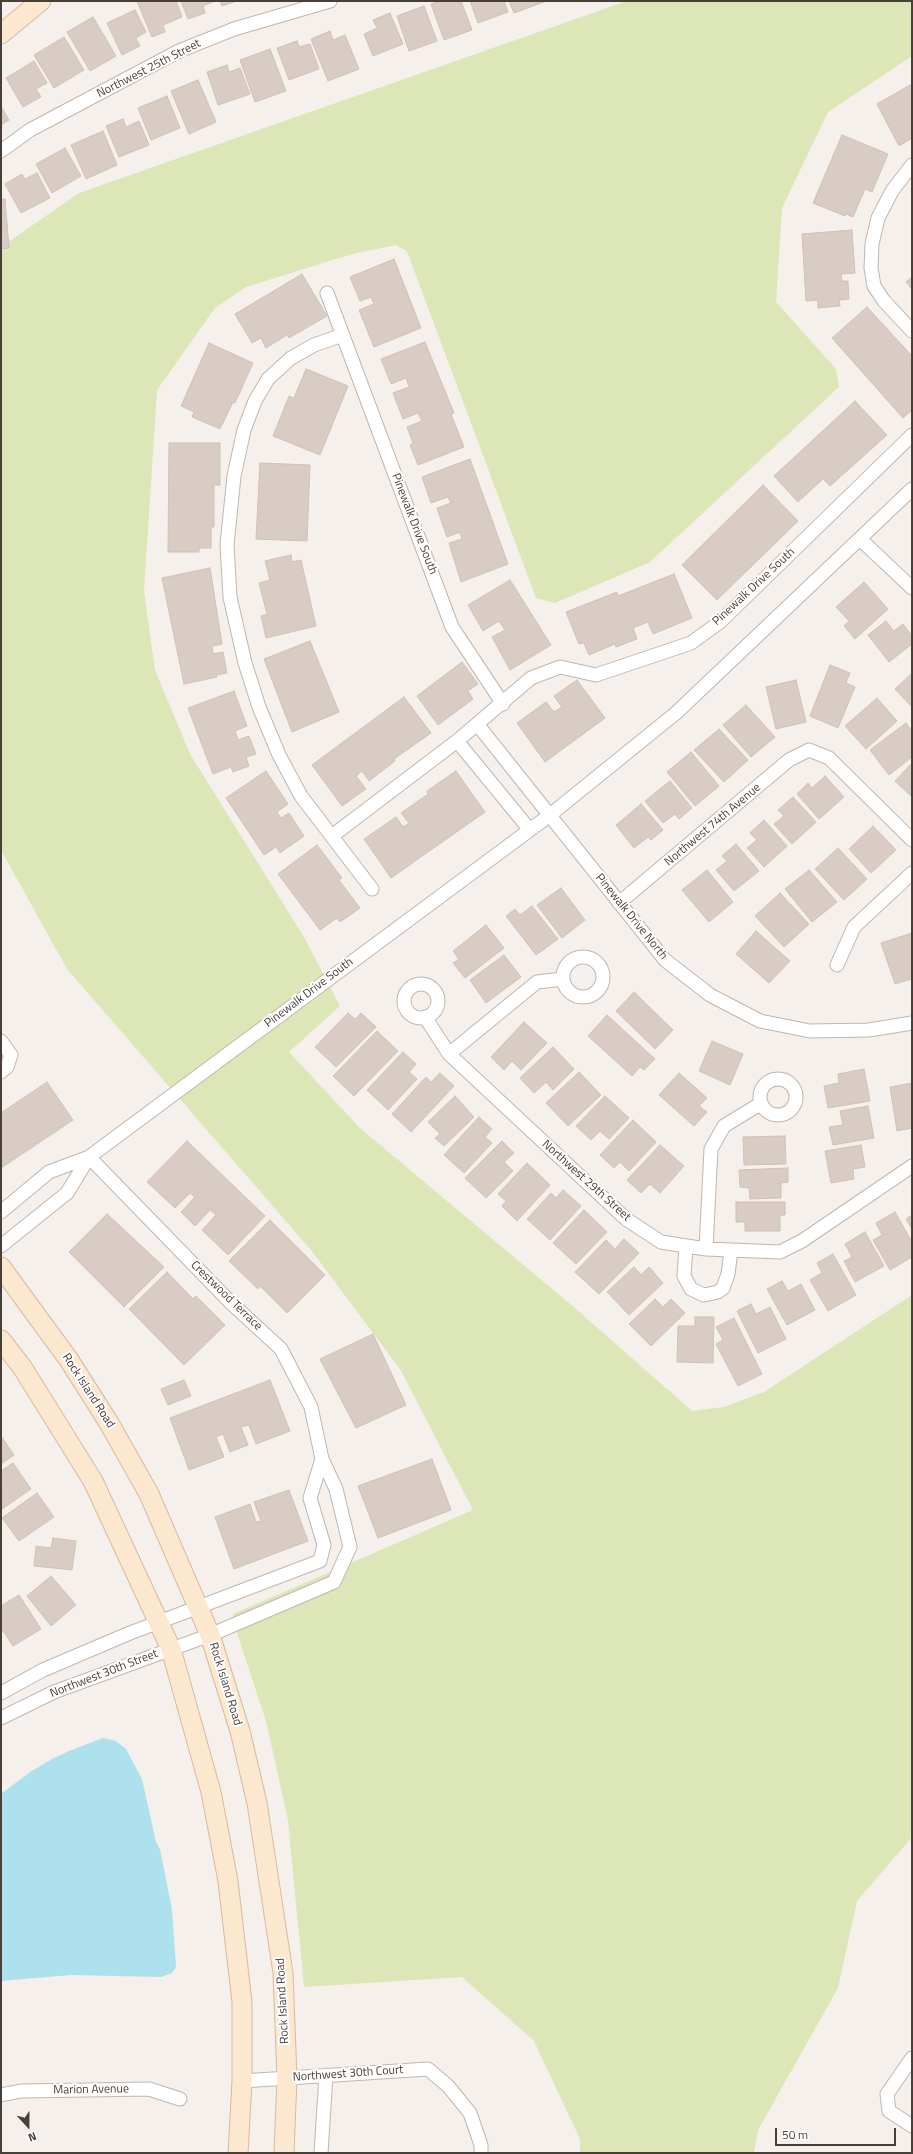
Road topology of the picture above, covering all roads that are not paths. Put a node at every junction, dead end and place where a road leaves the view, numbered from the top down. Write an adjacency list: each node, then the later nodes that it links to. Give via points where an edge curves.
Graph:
1 (41, 1): 3 (main road)
2 (330, 1): 4 (street, Northwest 25th Street, via 234,29 178,51 30,130)
3 (1, 34)
4 (1, 151)
5 (912, 165): 7 (street, via 892,191 878,218 872,244 871,268 874,286 884,301)
6 (327, 293): 8 (street, Pinewalk Drive South)
7 (912, 331)
8 (343, 335): 13 (street, Pinewalk Drive South, via 452,627); 18 (street, via 314,345 291,358 268,379 255,401 244,430 234,476 227,545 230,597 245,664 259,707 279,755 301,796)
9 (912, 435): 13 (street, Pinewalk Drive South, via 720,622 691,643 596,675 560,667 531,678)
10 (912, 489): 11 (street, Pinewalk Drive South)
11 (860, 539): 12 (street); 16 (street, Pinewalk Drive South, via 676,713)
12 (912, 588)
13 (502, 704): 14 (street, Pinewalk Drive South)
14 (477, 724): 15 (street, Pinewalk Drive South); 16 (street)
15 (457, 741): 17 (street); 18 (street, Pinewalk Drive South)
16 (550, 815): 17 (street, Pinewalk Drive South); 22 (street, Pinewalk Drive North)
17 (530, 830): 31 (street, Pinewalk Drive South)
18 (332, 836): 21 (street)
19 (912, 840): 22 (street, Northwest 74th Avenue, via 830,758 809,750 789,760)
20 (912, 873): 23 (street, via 854,927)
21 (372, 889)
22 (619, 903): 26 (street, Pinewalk Drive North, via 665,960 710,995 760,1021 810,1031 869,1030)
23 (837, 965)
24 (563, 979): 28 (street, via 537,982)
25 (425, 1018): 28 (street, Northwest 29th Street)
26 (912, 1023)
27 (1, 1041): 29 (street, via 11,1056 7,1068)
28 (449, 1054): 35 (street, Northwest 29th Street, via 626,1219 661,1242)
29 (1, 1072)
30 (760, 1104): 36 (street, via 724,1126 711,1149)
31 (89, 1158): 33 (street, Pinewalk Drive South, via 49,1172); 34 (street, Pinewalk Drive South, via 67,1193); 40 (street, Crestwood Terrace, via 231,1303 281,1349 311,1407)
32 (912, 1166): 37 (street, Northwest 29th Street, via 802,1241 780,1252)
33 (1, 1212)
34 (1, 1246)
35 (686, 1247): 36 (street, Northwest 29th Street); 37 (street, via 684,1276 691,1289 704,1295 718,1292 723,1288)
36 (706, 1249): 37 (street, Northwest 29th Street)
37 (731, 1251)
38 (1, 1267): 41 (main road, Rock Island Road, via 70,1360 109,1423 149,1494)
39 (1, 1340): 42 (main road, via 22,1367 93,1481)
40 (322, 1459): 41 (street, Crestwood Terrace, via 310,1498 324,1545 320,1561); 43 (street, Crestwood Terrace, via 336,1489 350,1547 334,1582)
41 (199, 1608): 42 (street); 43 (main road, Rock Island Road)
42 (160, 1622): 44 (main road); 45 (street, via 43,1670)
43 (210, 1635): 44 (street, Northwest 30th Street); 49 (main road, Rock Island Road, via 240,1732 257,1803 283,1973)
44 (171, 1649): 46 (street, Northwest 30th Street, via 54,1692); 50 (main road, via 211,1792 228,1881 242,2002)
45 (1, 1693)
46 (1, 1718)
47 (912, 2058): 53 (street, via 887,2094 889,2111)
48 (326, 2075): 49 (street, Northwest 30th Court); 56 (street); 57 (street, Northwest 30th Court, via 428,2069 448,2086 470,2113 481,2145)
49 (286, 2078): 50 (street, Northwest 30th Court); 55 (main road, Rock Island Road)
50 (242, 2081): 54 (main road)
51 (1, 2095): 52 (street, Marion Avenue, via 21,2091 149,2089)
52 (180, 2099)
53 (912, 2126)
54 (238, 2153)
55 (284, 2153)
56 (321, 2153)
57 (481, 2153)

